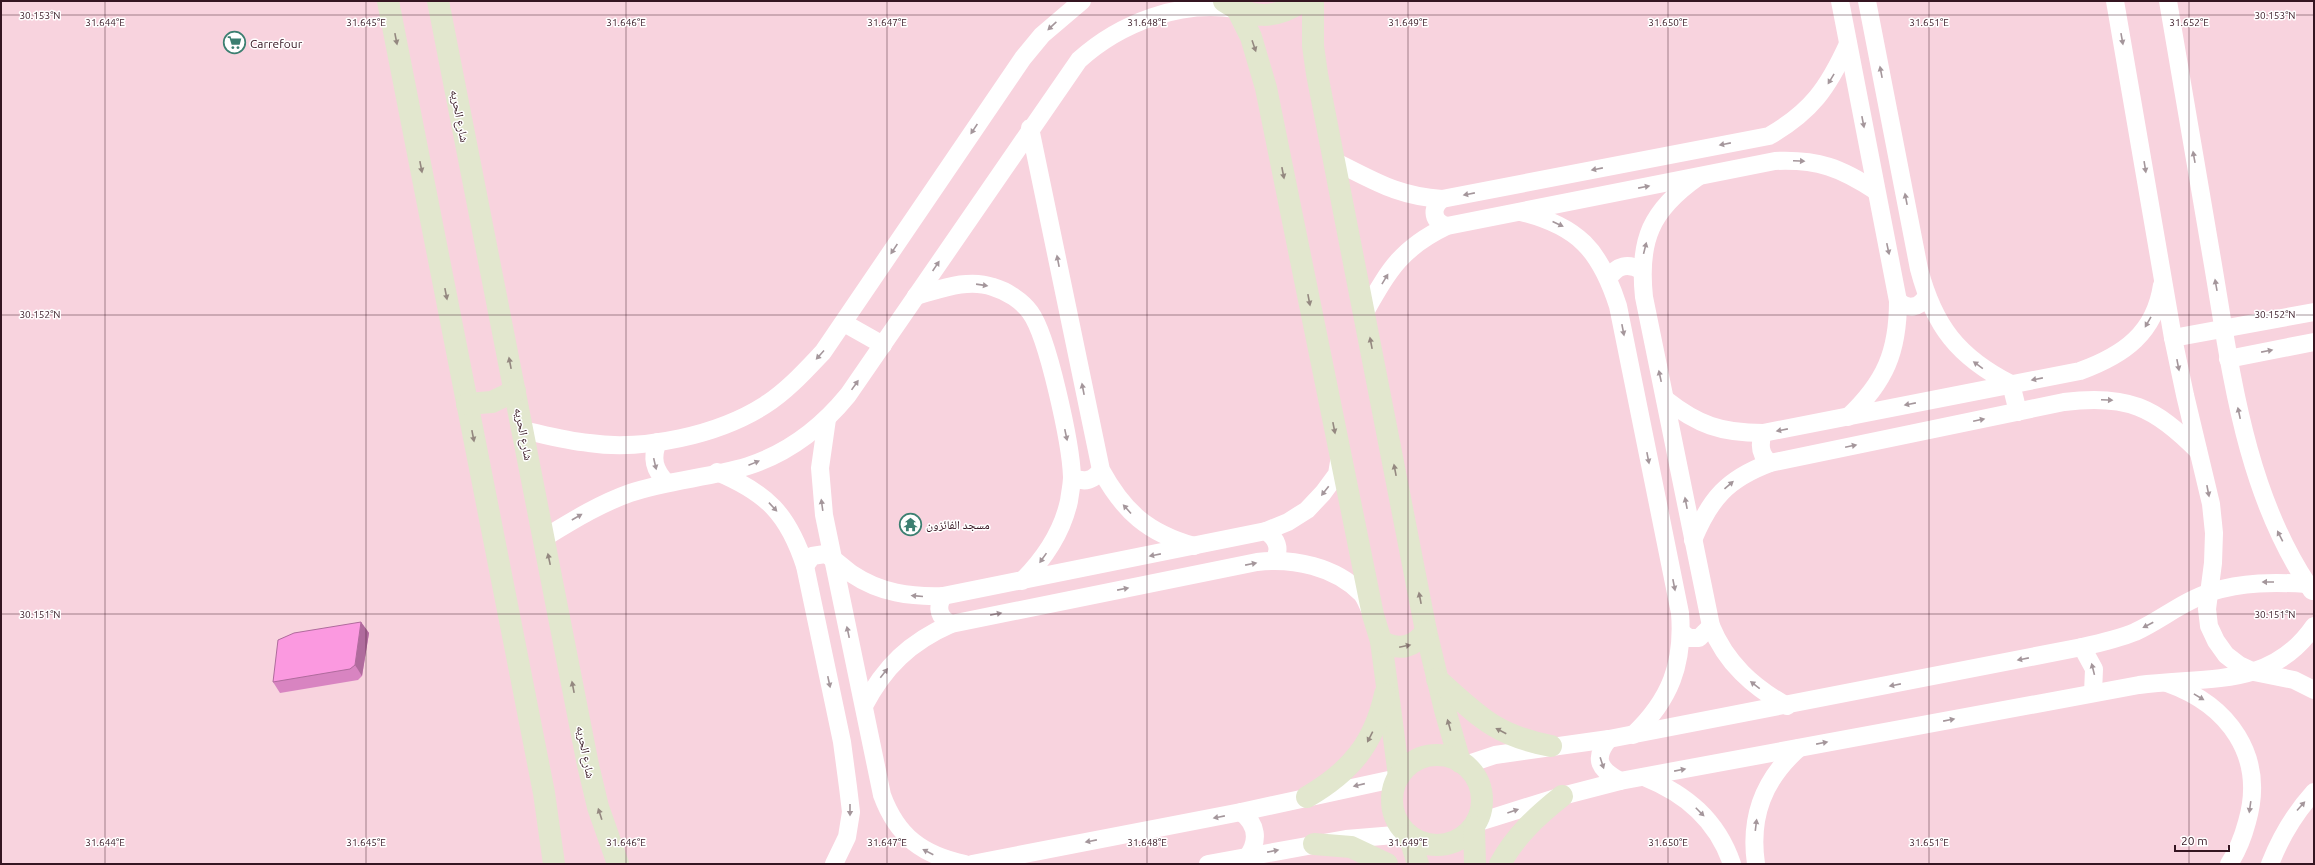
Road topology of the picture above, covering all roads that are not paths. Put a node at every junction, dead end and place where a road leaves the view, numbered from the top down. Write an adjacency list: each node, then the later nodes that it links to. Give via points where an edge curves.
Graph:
1 (388, 1): 39 (street, one-way to 39)
2 (438, 1): 37 (street, شارع الحريه, one-way to 2)
3 (1082, 1): 30 (street, one-way to 30, via 1042,35 1023,58)
4 (1303, 1): 10 (street, via 1292,8 1272,14 1252,14)
5 (1313, 1): 16 (street, via 1313,46)
6 (1840, 1): 12 (street)
7 (1867, 1): 26 (street, one-way to 7)
8 (2115, 1): 23 (street, one-way to 23)
9 (2168, 1): 31 (street, one-way to 9)
10 (1233, 7): 11 (street, via 1218,4); 47 (street, one-way to 47, via 1251,37 1266,88)
11 (1151, 8): 13 (street, via 1099,42 1079,60)
12 (1848, 44): 14 (street, one-way to 14, via 1823,92 1808,109); 18 (street, one-way to 18)
13 (1030, 128): 25 (street, one-way to 13); 49 (street, one-way to 13)
14 (1769, 136): 15 (street, via 1777,144 1778,156); 19 (street, one-way to 19)
15 (1775, 161): 17 (street); 18 (street, one-way to 18, via 1814,162 1833,167 1850,174)
16 (1336, 162): 19 (street, via 1398,192 1420,198); 28 (street)
17 (1698, 177): 20 (street, one-way to 17); 22 (street, one-way to 17, via 1644,248 1663,207 1679,190)
18 (1876, 191): 27 (street, one-way to 27)
19 (1442, 199): 21 (street, via 1435,206 1434,215 1438,223)
20 (1521, 212): 21 (street); 24 (street, one-way to 24, via 1543,217 1564,227 1582,241 1597,258)
21 (1447, 226): 28 (street, one-way to 21, via 1391,268 1407,251)
22 (1641, 270): 24 (street, via 1623,266 1617,268); 38 (street, one-way to 22)
23 (2164, 272): 32 (street); 36 (street, one-way to 36, via 2160,299 2148,324 2130,345 2107,361 2080,370)
24 (1609, 278): 69 (street, one-way to 69, via 1619,313 1678,605)
25 (916, 296): 34 (street); 51 (street, one-way to 51, via 970,283 993,287 1014,296 1030,312 1041,332 1048,354 1068,446)
26 (1926, 297): 27 (street, via 1924,302 1914,307 1904,306); 36 (street, one-way to 26, via 1989,373 1951,340 1937,320)
27 (1898, 301): 41 (street, via 1898,327 1893,353 1882,377 1867,399)
28 (1365, 312): 68 (street, one-way to 28)
29 (2314, 312): 31 (street)
30 (844, 323): 34 (street); 45 (street, one-way to 45, via 823,352 796,381 765,405 729,424 691,436)
31 (2223, 329): 32 (street); 35 (street)
32 (2173, 338): 46 (street, one-way to 46)
33 (2314, 342): 35 (street, one-way to 33)
34 (882, 345): 42 (street, one-way to 34, via 848,395)
35 (2228, 359): 61 (street, one-way to 35, via 2276,527 2258,482 2242,426)
36 (2011, 384): 40 (street); 41 (street, one-way to 41)
37 (515, 391): 39 (street, via 492,402); 43 (street, شارع الحريه)
38 (1665, 399): 44 (street, via 1686,415 1710,427 1736,433); 55 (street, one-way to 38)
39 (467, 404): 101 (street, one-way to 101, via 544,793)
40 (2018, 412): 46 (street, one-way to 46, via 2064,402 2114,400 2138,406 2160,417 2180,432); 48 (street, one-way to 40)
41 (1848, 417): 44 (street, one-way to 44)
42 (826, 419): 50 (street, one-way to 42, via 747,466 776,454 803,439); 57 (street, one-way to 42, via 821,492 822,443)
43 (523, 430): 45 (street, via 590,444); 54 (street, شارع الحريه)
44 (1763, 434): 48 (street, via 1760,446 1765,459)
45 (658, 442): 52 (street, one-way to 52, via 654,459 658,472)
46 (2199, 452): 62 (street, one-way to 62, via 2211,504 2214,533)
47 (1340, 456): 53 (street, one-way to 53, via 1336,474 1324,493 1301,514); 64 (street)
48 (1770, 463): 55 (street, one-way to 48, via 1714,499 1730,483 1749,471)
49 (1101, 470): 51 (street, via 1088,480); 56 (street, one-way to 49, via 1172,540 1150,528 1121,502)
50 (717, 472): 52 (street); 59 (street, one-way to 59, via 742,483 764,498 783,518 797,540)
51 (1072, 477): 60 (street, one-way to 60, via 1063,523 1039,564)
52 (667, 483): 54 (street, one-way to 52, via 602,504 630,492)
53 (1266, 532): 56 (street); 58 (street, via 1277,544 1277,556)
54 (544, 538): 96 (street, شارع الحريه, one-way to 54, via 588,765)
55 (1693, 540): 66 (street)
56 (1197, 546): 60 (street, one-way to 60)
57 (833, 559): 59 (street, via 825,554 817,554 809,558); 63 (street, one-way to 57, via 919,597 896,594 853,575); 78 (street, one-way to 57)
58 (1274, 560): 64 (street, via 1298,562 1321,568 1343,579 1362,594); 65 (street, one-way to 58)
59 (805, 566): 83 (street, one-way to 83)
60 (1022, 581): 63 (street)
61 (2311, 589): 62 (street, one-way to 62, via 2258,582)
62 (2210, 592): 71 (street, one-way to 71, via 2192,599 2135,632); 72 (street, via 2209,626 2216,641 2226,655)
63 (943, 596): 65 (street, via 939,612 946,622)
64 (1373, 615): 70 (street)
65 (951, 624): 78 (street, one-way to 65, via 885,671 898,656 926,636)
66 (1710, 626): 69 (street, via 1699,638 1689,638); 79 (street, one-way to 66, via 1754,684 1731,662 1717,643)
67 (2314, 626): 72 (street, via 2302,643 2288,656)
68 (1426, 631): 70 (street, one-way to 68, via 1400,648 1420,640); 73 (street)
69 (1681, 632): 80 (street, via 1674,675 1664,698 1651,718)
70 (1380, 641): 75 (street)
71 (2082, 648): 77 (street, one-way to 71, via 2094,669); 79 (street, one-way to 79)
72 (2254, 672): 74 (street); 76 (street, via 2294,680)
73 (1437, 679): 84 (street, one-way to 73, via 1525,741 1501,731 1479,717); 86 (street, one-way to 73)
74 (2163, 682): 77 (street); 112 (street, one-way to 112, via 2202,698 2223,716 2239,737 2250,762 2252,787 2249,813 2242,837)
75 (1386, 687): 87 (street); 92 (street, one-way to 92, via 1380,715 1369,741 1331,783)
76 (2314, 690)
77 (2093, 693): 85 (street, one-way to 77)
78 (864, 706): 81 (street)
79 (1787, 706): 80 (street)
80 (1633, 735): 82 (street)
81 (870, 737): 83 (street, via 866,743 854,748); 105 (street, one-way to 81, via 945,860 923,850 905,835 890,817 882,795)
82 (1609, 740): 84 (street); 89 (street, one-way to 89, via 1601,750 1600,763 1607,773)
83 (842, 742): 104 (street, one-way to 104, via 850,812 847,837)
84 (1551, 746): 86 (street)
85 (1799, 748): 88 (street, one-way to 85); 99 (street, one-way to 85, via 1758,809 1767,785 1783,762)
86 (1463, 763): 87 (street, via 1450,757 1426,757 1411,764); 94 (street, via 1472,772 1481,792 1482,802)
87 (1398, 777): 92 (street, one-way to 92); 95 (street, via 1393,792 1392,808 1395,818)
88 (1644, 777): 89 (street); 100 (street, one-way to 100, via 1668,786 1689,801 1707,819 1722,840)
89 (1620, 781): 91 (street)
90 (2314, 792): 113 (street, one-way to 90, via 2280,837 2295,812)
91 (1562, 796): 94 (street, one-way to 91); 111 (street, via 1534,818 1510,846)
92 (1307, 797): 93 (street)
93 (1241, 812): 98 (street, via 1253,824 1255,832 1253,849); 106 (street, one-way to 106)
94 (1475, 825): 95 (street, via 1458,840 1448,844 1427,844); 110 (street)
95 (1408, 835): 97 (street, via 1379,835); 109 (street)
96 (609, 841): 102 (street, شارع الحريه); 103 (street)
97 (1314, 844): 98 (street, one-way to 97); 108 (street, via 1351,847)
98 (1241, 859): 107 (street)
99 (1756, 861): 100 (street, via 1752,855 1742,853 1734,858)
100 (1732, 863)
101 (554, 864)
102 (618, 864)
103 (631, 864)
104 (834, 864)
105 (965, 864)
106 (972, 864)
107 (1208, 864)
108 (1387, 864)
109 (1418, 864)
110 (1475, 864)
111 (1500, 864)
112 (2229, 864)
113 (2270, 864)

